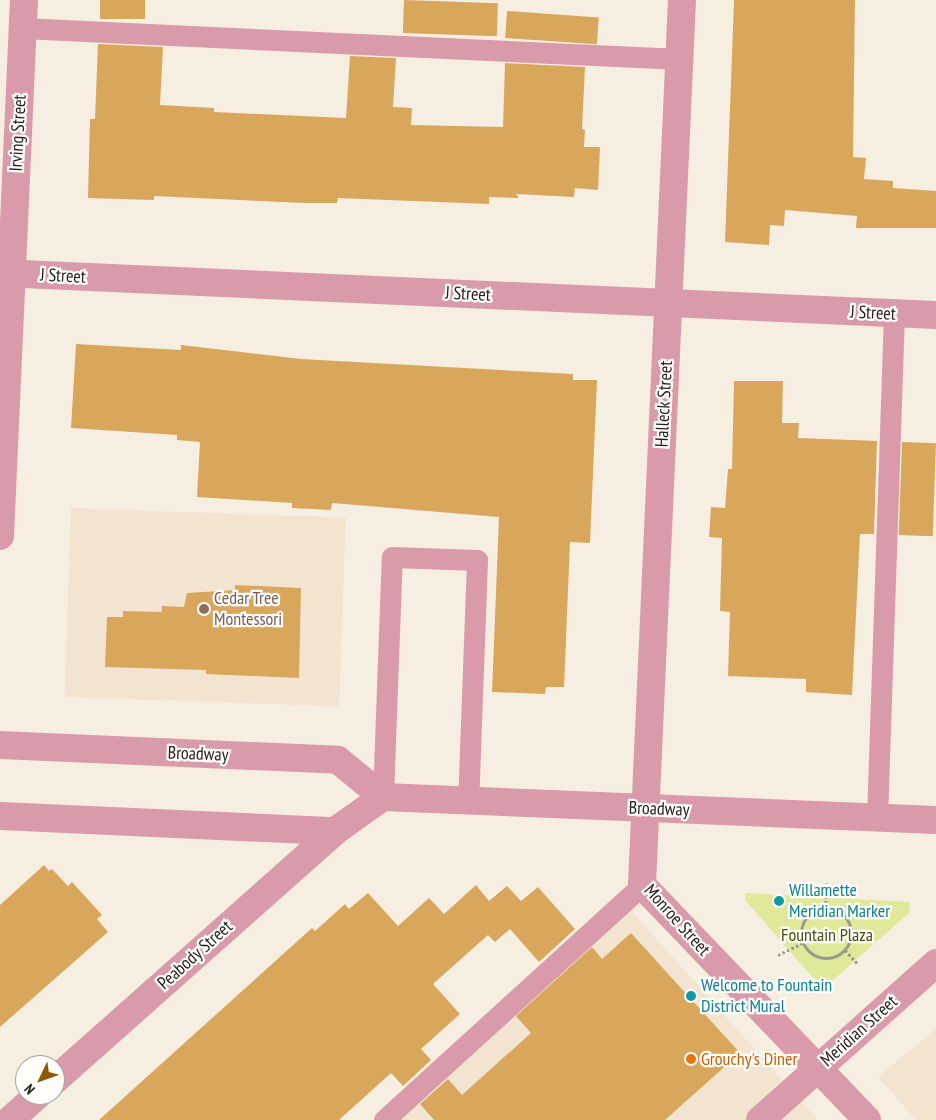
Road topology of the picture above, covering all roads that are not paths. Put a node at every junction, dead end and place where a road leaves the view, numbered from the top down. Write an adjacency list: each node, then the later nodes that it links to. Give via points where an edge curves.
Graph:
1 (24, 0): 3 (street, Irving Street)
2 (682, 0): 4 (street, Halleck Street)
3 (22, 28): 4 (lane); 5 (street, Irving Street)
4 (679, 59): 6 (street, Halleck Street)
5 (6, 273): 6 (street, J Street); 9 (street, Irving Street)
6 (668, 303): 7 (street, J Street); 14 (street, Halleck Street)
7 (894, 314): 8 (street, J Street); 16 (lane)
8 (936, 316)
9 (0, 526): 10 (street, Irving Street)
10 (0, 536)
11 (0, 745): 12 (street, Broadway, via 338,760)
12 (383, 797): 13 (street, Broadway); 13 (lane, via 392,557 477,560); 18 (street)
13 (468, 800): 14 (street, Broadway)
14 (646, 808): 16 (street, Broadway); 19 (street, Monroe Street)
15 (0, 816): 18 (street)
16 (877, 818): 17 (street, Broadway)
17 (936, 820)
18 (335, 831): 22 (street, Peabody Street)
19 (642, 885): 21 (street, Monroe Street, via 771,1022); 25 (lane)
20 (936, 963): 21 (street, Meridian Street)
21 (820, 1067): 26 (street, Meridian Street); 27 (street, Monroe Street)
22 (65, 1071)
23 (27, 1105): 24 (street)
24 (10, 1120)
25 (384, 1120)
26 (760, 1120)
27 (867, 1120)

